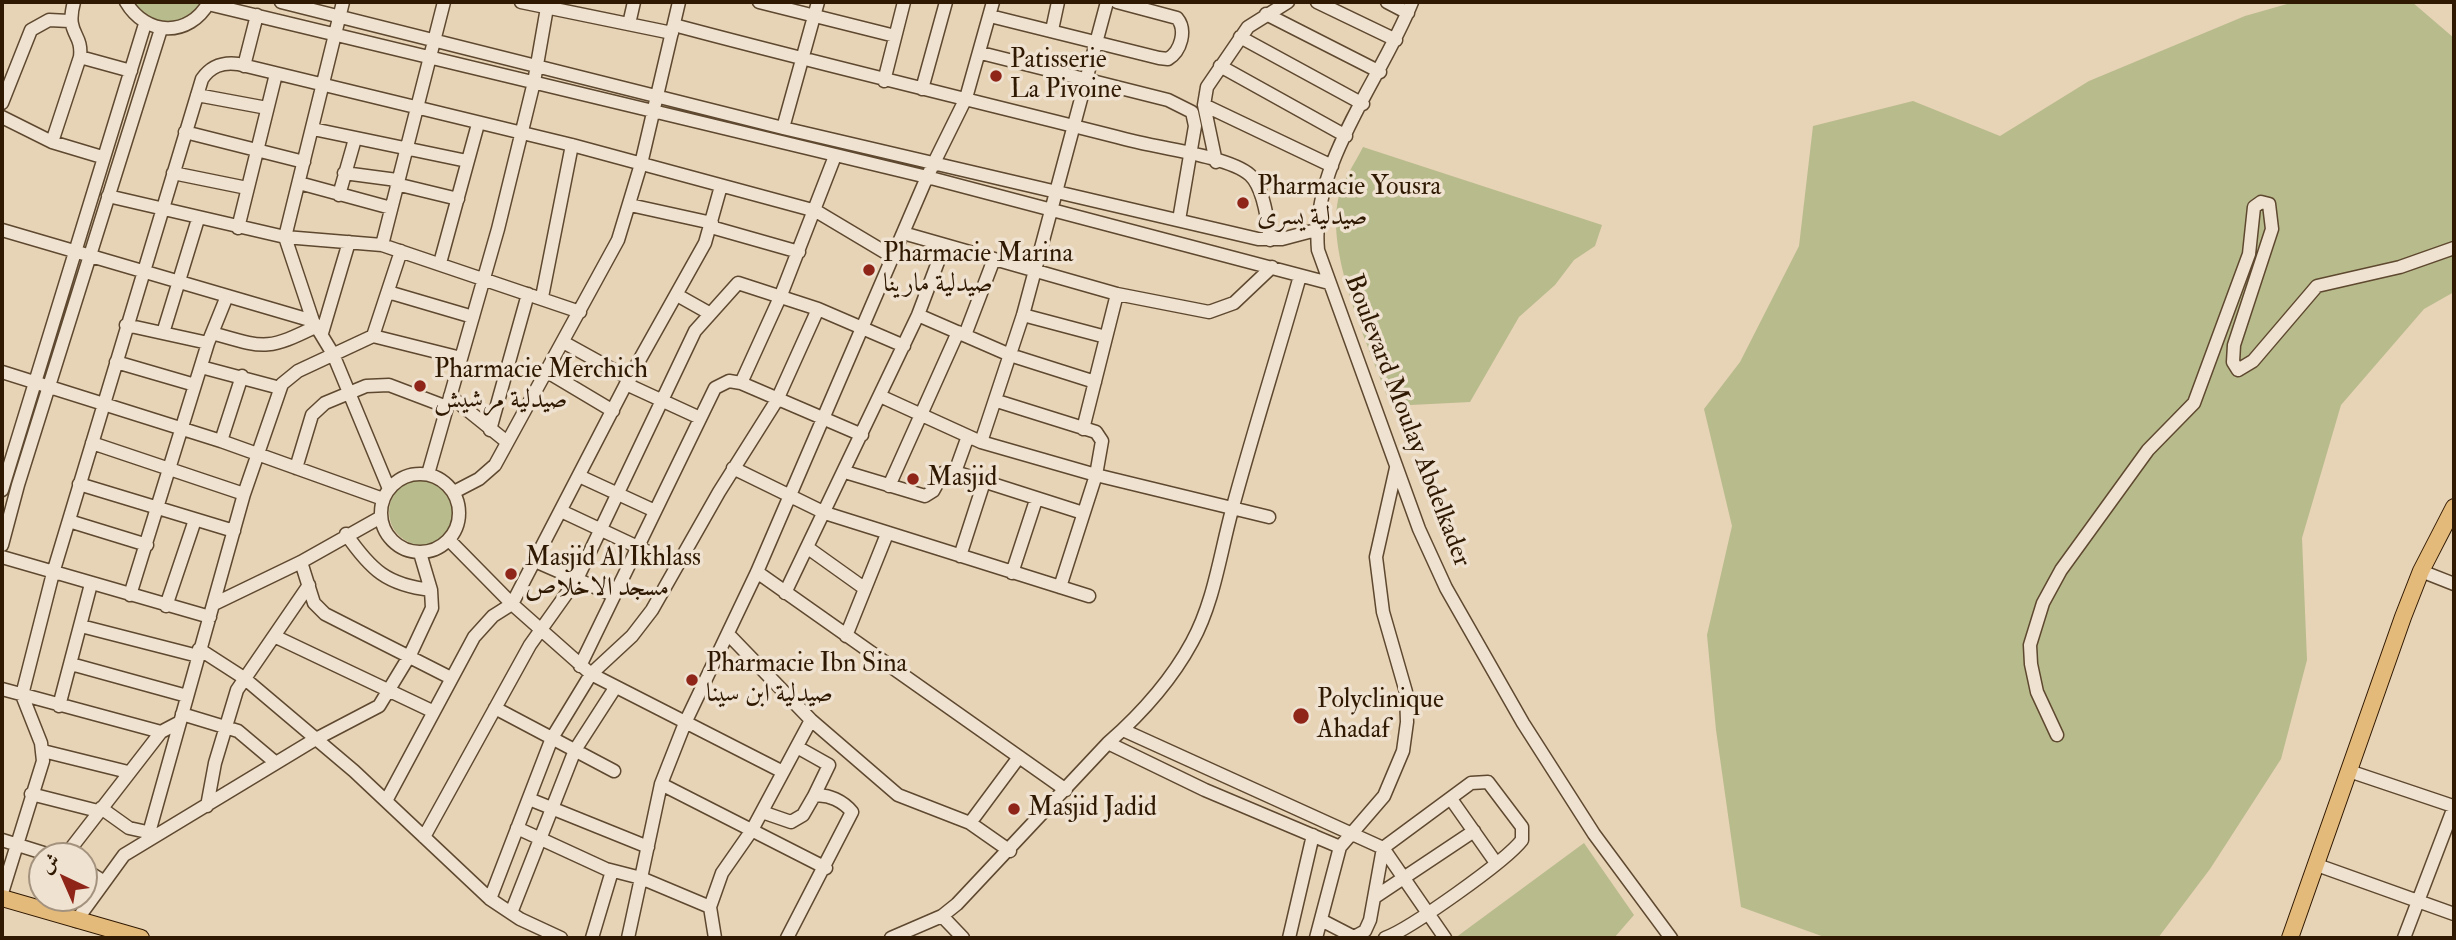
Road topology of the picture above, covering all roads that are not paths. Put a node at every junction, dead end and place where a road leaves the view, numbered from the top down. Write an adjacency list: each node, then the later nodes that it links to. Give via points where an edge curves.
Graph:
1 (74, 2): 29 (street)
2 (126, 2): 30 (street)
3 (282, 2): 27 (street)
4 (343, 2): 27 (street)
5 (444, 2): 38 (street)
6 (522, 2): 21 (street)
7 (634, 2): 31 (street)
8 (679, 2): 33 (street)
9 (759, 2): 26 (street)
10 (818, 2): 26 (street)
11 (904, 2): 36 (street)
12 (946, 2): 55 (street)
13 (993, 2): 28 (street)
14 (1058, 2): 34 (street)
15 (1107, 2): 39 (street)
16 (1117, 2): 22 (street)
17 (1288, 2): 24 (street)
18 (1318, 2): 40 (street)
19 (1387, 2): 23 (street)
20 (208, 3): 25 (street); 32 (street, via 193,21)
21 (547, 5): 31 (street); 45 (street)
22 (1154, 6): 39 (street, via 1181,21 1179,47 1168,59)
23 (1410, 8): 40 (street, Boulevard Moulay Abdelkader)
24 (1266, 13): 37 (street); 49 (street)
25 (257, 15): 35 (street); 46 (street)
26 (814, 15): 36 (street); 44 (street)
27 (340, 16): 35 (street); 38 (street)
28 (990, 16): 34 (street); 41 (street)
29 (69, 21): 42 (street, via 80,45); 59 (street, via 49,20 31,30)
30 (145, 24): 32 (street); 48 (street)
31 (629, 24): 33 (street)
32 (161, 29): 96 (street)
33 (673, 29): 44 (street); 57 (street)
34 (1052, 30): 39 (street)
35 (337, 34): 43 (street); 54 (street)
36 (895, 36): 52 (street)
37 (1240, 37): 47 (street); 60 (street)
38 (436, 39): 43 (street); 45 (street)
39 (1096, 40): 51 (street)
40 (1396, 40): 49 (street, Boulevard Moulay Abdelkader)
41 (981, 53): 51 (street); 58 (street)
42 (80, 57): 48 (street); 74 (street)
43 (430, 57): 53 (street); 62 (street)
44 (800, 59): 52 (street); 68 (street)
45 (538, 65): 53 (street); 57 (street)
46 (244, 66): 50 (street); 56 (street, via 224,63 212,68)
47 (1220, 66): 61 (street, via 1207,87); 72 (street)
48 (131, 71): 80 (street)
49 (1380, 72): 60 (street, Boulevard Moulay Abdelkader)
50 (276, 74): 54 (street); 63 (street)
51 (1084, 80): 67 (street); 78 (street, via 1185,107 1194,117)
52 (884, 81): 55 (street)
53 (534, 82): 64 (street); 71 (street)
54 (324, 86): 62 (street); 69 (street)
55 (922, 89): 58 (street)
56 (197, 94): 63 (street); 70 (street)
57 (657, 95): 64 (street); 68 (street)
58 (966, 98): 67 (street); 83 (street)
59 (2, 103)
60 (1363, 104): 72 (street, Boulevard Moulay Abdelkader)
61 (1204, 105): 84 (street); 86 (street)
62 (418, 107): 66 (street); 77 (street)
63 (267, 108): 76 (street)
64 (653, 111): 79 (street); 85 (street)
65 (2, 117): 74 (street)
66 (478, 124): 71 (street); 81 (street)
67 (1073, 124): 78 (street); 94 (street)
68 (783, 128): 83 (street)
69 (313, 129): 73 (street); 82 (street)
70 (186, 132): 76 (street); 87 (street)
71 (521, 134): 75 (street); 127 (street)
72 (1346, 136): 86 (street, Boulevard Moulay Abdelkader)
73 (355, 139): 77 (street); 88 (street)
74 (52, 142): 80 (street)
75 (572, 145): 85 (street); 136 (street)
76 (258, 148): 82 (street); 93 (street)
77 (406, 149): 81 (street); 90 (street)
78 (1191, 154): 84 (street); 104 (street)
79 (835, 156): 89 (street); 102 (street)
80 (102, 157): 118 (street)
81 (467, 161): 97 (street)
82 (304, 162): 91 (street)
83 (935, 162): 89 (street); 94 (street)
84 (1216, 162): 111 (street, via 1250,175 1264,206)
85 (640, 164): 92 (street); 98 (street)
86 (1332, 166): 108 (street, Boulevard Moulay Abdelkader)
87 (173, 173): 93 (street); 101 (street)
88 (344, 173): 90 (street); 95 (street)
89 (927, 177): 100 (street); 109 (street)
90 (397, 182): 97 (street); 99 (street)
91 (299, 183): 95 (street); 110 (street)
92 (721, 186): 102 (street); 105 (street)
93 (247, 188): 106 (street)
94 (1057, 194): 100 (street); 104 (street)
95 (338, 195): 99 (street)
96 (108, 196): 101 (street); 120 (street)
97 (458, 199): 122 (street)
98 (630, 205): 105 (street); 138 (street, via 611,256)
99 (391, 208): 113 (street)
100 (1053, 209): 123 (street); 124 (street)
101 (161, 210): 103 (street); 125 (street)
102 (816, 211): 117 (street); 119 (street)
103 (198, 219): 106 (street); 128 (street)
104 (1179, 220): 111 (street)
105 (712, 225): 117 (street); 133 (street)
106 (238, 228): 110 (street)
107 (2, 230): 118 (street)
108 (1316, 230): 111 (street); 129 (street, Boulevard Moulay Abdelkader)
109 (903, 233): 114 (street); 119 (street)
110 (285, 237): 112 (street); 144 (street)
111 (1270, 240)
112 (349, 242): 113 (street); 144 (street)
113 (382, 245): 116 (street)
114 (944, 246): 121 (street); 140 (street)
115 (2454, 247): 280 (street, via 2400,267 2317,286 2253,361 2238,370 2233,362 2234,345 2272,229 2269,204 2261,202 2255,207 2249,254 2193,403 2148,450 2061,570 2043,603 2029,645 2031,664)
116 (401, 251): 122 (street); 130 (street)
117 (799, 252): 134 (street)
118 (74, 253): 120 (street); 161 (street)
119 (893, 257): 145 (street)
120 (88, 258): 125 (street); 166 (street)
121 (994, 259): 124 (street); 147 (street)
122 (440, 262): 127 (street)
123 (1272, 267): 126 (street); 132 (street, via 1234,303 1209,312)
124 (1035, 271): 132 (street); 141 (street)
125 (143, 272): 128 (street); 143 (street)
126 (1300, 276): 129 (street); 211 (street)
127 (483, 278): 131 (street); 142 (street)
128 (177, 280): 135 (street); 146 (street)
129 (1329, 284): 189 (street, Boulevard Moulay Abdelkader)
130 (388, 292): 142 (street); 148 (street)
131 (528, 294): 136 (street); 181 (street)
132 (1117, 294): 149 (street)
133 (677, 295): 139 (street); 162 (street)
134 (781, 295): 137 (street); 139 (street, via 738,283); 164 (street)
135 (227, 296): 144 (street); 150 (street)
136 (542, 298): 138 (street)
137 (818, 309): 145 (street); 170 (street)
138 (580, 312): 151 (street)
139 (709, 313): 171 (street, via 695,331)
140 (918, 315): 147 (street); 152 (street)
141 (1023, 315): 149 (street); 154 (street)
142 (472, 317): 155 (street)
143 (126, 325): 146 (street); 156 (street)
144 (317, 327): 150 (street, via 278,345); 153 (street)
145 (863, 327): 152 (street); 178 (street)
146 (163, 333): 150 (street)
147 (962, 333): 154 (street); 176 (street)
148 (373, 336): 153 (street); 155 (street)
149 (1106, 337): 163 (street)
150 (210, 338): 157 (street)
151 (563, 342): 158 (street); 162 (street)
152 (904, 346): 169 (street)
153 (333, 354): 167 (street, via 290,376); 168 (street)
154 (1010, 355): 163 (street); 172 (street)
155 (461, 358): 173 (street)
156 (116, 362): 165 (street); 174 (street)
157 (201, 367): 160 (street); 165 (street)
158 (546, 371): 175 (street); 185 (street)
159 (2, 372): 161 (street)
160 (242, 376): 167 (street); 184 (street)
161 (34, 380): 166 (street); 199 (street)
162 (628, 382): 171 (street); 175 (street)
163 (1095, 382): 180 (street)
164 (741, 383): 170 (street); 177 (street, via 721,383)
165 (195, 385): 179 (street)
166 (49, 386): 174 (street); 201 (street)
167 (280, 388): 188 (street)
168 (349, 393): 173 (street, via 376,383); 191 (street, via 325,403 312,415); 206 (street)
169 (880, 396): 176 (street); 182 (street)
170 (776, 400): 178 (street); 192 (street)
171 (662, 401): 177 (street); 204 (street)
172 (997, 401): 180 (street); 186 (street)
173 (449, 402): 181 (street); 195 (street)
174 (105, 403): 179 (street); 187 (street)
175 (612, 411): 197 (street)
176 (921, 414): 183 (street); 202 (street)
177 (700, 418): 212 (street)
178 (824, 421): 182 (street); 207 (street)
179 (182, 429): 184 (street); 190 (street)
180 (1083, 429): 196 (street, via 1096,432 1102,441)
181 (490, 430): 185 (street)
182 (862, 435): 193 (street)
183 (968, 436): 186 (street); 194 (street)
184 (221, 441): 188 (street)
185 (507, 442): 203 (street, via 491,470)
186 (981, 442): 196 (street)
187 (92, 443): 190 (street); 200 (street)
188 (258, 454): 191 (street); 205 (street)
189 (1396, 467): 310 (street, via 1377,566 1383,612 1406,692 1407,722 1397,771 1384,796); 355 (street, Boulevard Moulay Abdelkader, via 1446,588 1523,723 1594,834)
190 (171, 468): 205 (street); 210 (street)
191 (296, 468): 206 (street)
192 (733, 468): 207 (street); 234 (street)
193 (845, 472): 202 (street); 214 (street)
194 (955, 472): 198 (street); 202 (street, via 943,473 925,496)
195 (428, 474): 203 (street); 206 (street, via 402,478)
196 (1096, 475): 211 (street); 215 (street)
197 (579, 476): 204 (street); 213 (street)
198 (984, 482): 208 (street); 230 (street)
199 (3, 483): 201 (street)
200 (79, 484): 210 (street); 219 (street)
201 (18, 485): 225 (street)
202 (889, 486)
203 (454, 492): 224 (street, via 460,508 458,525)
204 (618, 493): 212 (street); 221 (street)
205 (244, 494): 220 (street)
206 (386, 494): 216 (street)
207 (788, 497): 214 (street); 236 (street)
208 (1036, 500): 215 (street); 238 (street)
209 (2454, 507): 235 (main road)
210 (158, 509): 218 (street); 226 (street)
211 (1232, 509): 217 (street); 278 (street, via 1212,593 1193,641 1161,689)
212 (655, 510): 227 (street)
213 (561, 511): 221 (street); 232 (street)
214 (825, 513): 223 (street); 228 (street)
215 (1083, 513): 243 (street)
216 (381, 517): 222 (street); 229 (street, via 389,538)
217 (1269, 517)
218 (195, 520): 220 (street); 252 (street)
219 (69, 522): 226 (street); 237 (street)
220 (234, 530): 250 (street)
221 (601, 531): 227 (street); 239 (street)
222 (346, 534): 233 (street); 245 (street, via 383,577)
223 (887, 534): 230 (street); 244 (street)
224 (449, 540): 229 (street, via 436,550); 251 (street)
225 (2, 545)
226 (147, 545): 247 (street)
227 (637, 546): 234 (street); 248 (street)
228 (808, 548): 244 (street); 246 (street)
229 (420, 553): 245 (street)
230 (960, 556): 238 (street)
231 (2, 557): 237 (street)
232 (535, 561): 239 (street); 251 (street)
233 (301, 562): 242 (street); 250 (street)
234 (676, 565): 263 (street, via 640,628)
235 (2421, 571): 241 (street); 290 (main road)
236 (757, 572): 246 (street); 257 (street)
237 (53, 573): 240 (street); 269 (street)
238 (1013, 573): 243 (street)
239 (577, 579): 248 (street); 255 (street)
240 (91, 584): 247 (street); 254 (street)
241 (2454, 584)
242 (309, 585): 256 (street); 260 (street, via 314,603 325,614)
243 (1060, 587): 249 (street)
244 (864, 588): 258 (street)
245 (431, 590): 260 (street, via 432,608)
246 (785, 593): 258 (street)
247 (130, 595): 252 (street)
248 (613, 595): 262 (street)
249 (1089, 596)
250 (214, 604): 253 (street)
251 (512, 604): 255 (street); 265 (street, via 481,627)
252 (166, 606): 253 (street)
253 (210, 617): 259 (street)
254 (81, 626): 259 (street); 261 (street)
255 (542, 631): 262 (street); 272 (street)
256 (274, 635): 264 (street); 268 (street)
257 (729, 635): 275 (street); 276 (street)
258 (846, 636): 287 (street)
259 (199, 653): 264 (street); 270 (street)
260 (410, 655): 265 (street); 268 (street)
261 (71, 664): 270 (street); 271 (street)
262 (580, 666): 263 (street)
263 (591, 674): 266 (street); 281 (street)
264 (244, 678): 277 (street); 282 (street)
265 (451, 678): 273 (street)
266 (615, 688): 276 (street); 285 (street)
267 (2, 689): 269 (street)
268 (388, 693): 273 (street); 282 (street, via 372,712)
269 (22, 695): 271 (street); 286 (street)
270 (187, 696): 274 (street)
271 (59, 706): 279 (street)
272 (495, 708): 281 (street); 312 (street)
273 (432, 711): 299 (street)
274 (181, 718): 277 (street); 279 (street); 311 (street)
275 (811, 720): 284 (street); 305 (street, via 898,795)
276 (685, 723): 292 (street); 293 (street)
277 (225, 726): 288 (street, via 238,731); 300 (street)
278 (1123, 730): 283 (street); 310 (street)
279 (161, 733): 291 (street)
280 (2057, 735)
281 (552, 738): 285 (street); 297 (street)
282 (314, 740): 288 (street); 299 (street)
283 (1108, 743): 294 (street); 309 (street)
284 (796, 747): 292 (street); 296 (street, via 829,765)
285 (575, 750): 289 (street); 302 (street)
286 (43, 751): 291 (street); 295 (street)
287 (1019, 757): 294 (street); 305 (street)
288 (275, 763): 300 (street)
289 (614, 771)
290 (2350, 771): 301 (street); 323 (main road)
291 (128, 772): 303 (street)
292 (783, 772): 304 (street)
293 (662, 784): 307 (street); 317 (street)
294 (1066, 789): 321 (street)
295 (31, 794): 303 (street); 316 (street)
296 (814, 796): 304 (street, via 803,815 791,822); 324 (street, via 828,796 852,812)
297 (529, 799): 302 (street); 306 (street)
298 (1451, 799): 308 (street); 320 (street); 322 (street, via 1481,780 1496,789 1525,833 1517,847)
299 (386, 801): 312 (street)
300 (207, 806): 311 (street)
301 (2454, 806): 333 (street)
302 (553, 809): 314 (street); 317 (street)
303 (99, 810): 311 (street); 315 (street)
304 (762, 812): 307 (street)
305 (970, 823): 321 (street)
306 (517, 828): 314 (street); 332 (street)
307 (752, 830): 324 (street); 334 (street, via 722,873)
308 (1474, 831): 322 (street); 328 (street)
309 (1312, 835): 318 (street); 351 (street)
310 (1350, 835): 318 (street); 320 (street)
311 (147, 836): 329 (street)
312 (424, 836): 332 (street)
313 (2, 839): 316 (street)
314 (540, 839): 325 (street); 335 (street)
315 (75, 842)
316 (15, 844): 319 (street); 330 (street)
317 (648, 847): 327 (street)
318 (1340, 847): 339 (street)
319 (28, 848)
320 (1383, 848): 328 (street); 331 (street)
321 (1010, 851): 338 (street)
322 (1496, 863): 336 (street)
323 (2317, 865): 333 (street); 356 (main road)
324 (826, 867): 349 (street)
325 (612, 871): 327 (street); 346 (street)
326 (98, 878): 329 (street)
327 (641, 878): 334 (street); 347 (street)
328 (1404, 879): 331 (street); 336 (street)
329 (103, 881): 340 (street)
330 (2, 895): 340 (main road)
331 (1376, 897): 341 (street)
332 (490, 899): 335 (street)
333 (2416, 902): 337 (street); 357 (street)
334 (710, 907): 348 (street)
335 (511, 913): 345 (street)
336 (1427, 913): 353 (street); 354 (street)
337 (2454, 914)
338 (942, 916): 342 (street); 350 (street)
339 (1321, 920): 343 (street); 352 (street)
340 (76, 921): 344 (main road)
341 (1365, 931): 343 (street); 353 (street)
342 (960, 937)
343 (1352, 937)
344 (141, 938)
345 (561, 938)
346 (592, 938)
347 (628, 938)
348 (715, 938)
349 (787, 938)
350 (891, 938)
351 (1289, 938)
352 (1316, 938)
353 (1384, 938)
354 (1445, 938)
355 (1671, 938)
356 (2290, 938)
357 (2404, 938)

